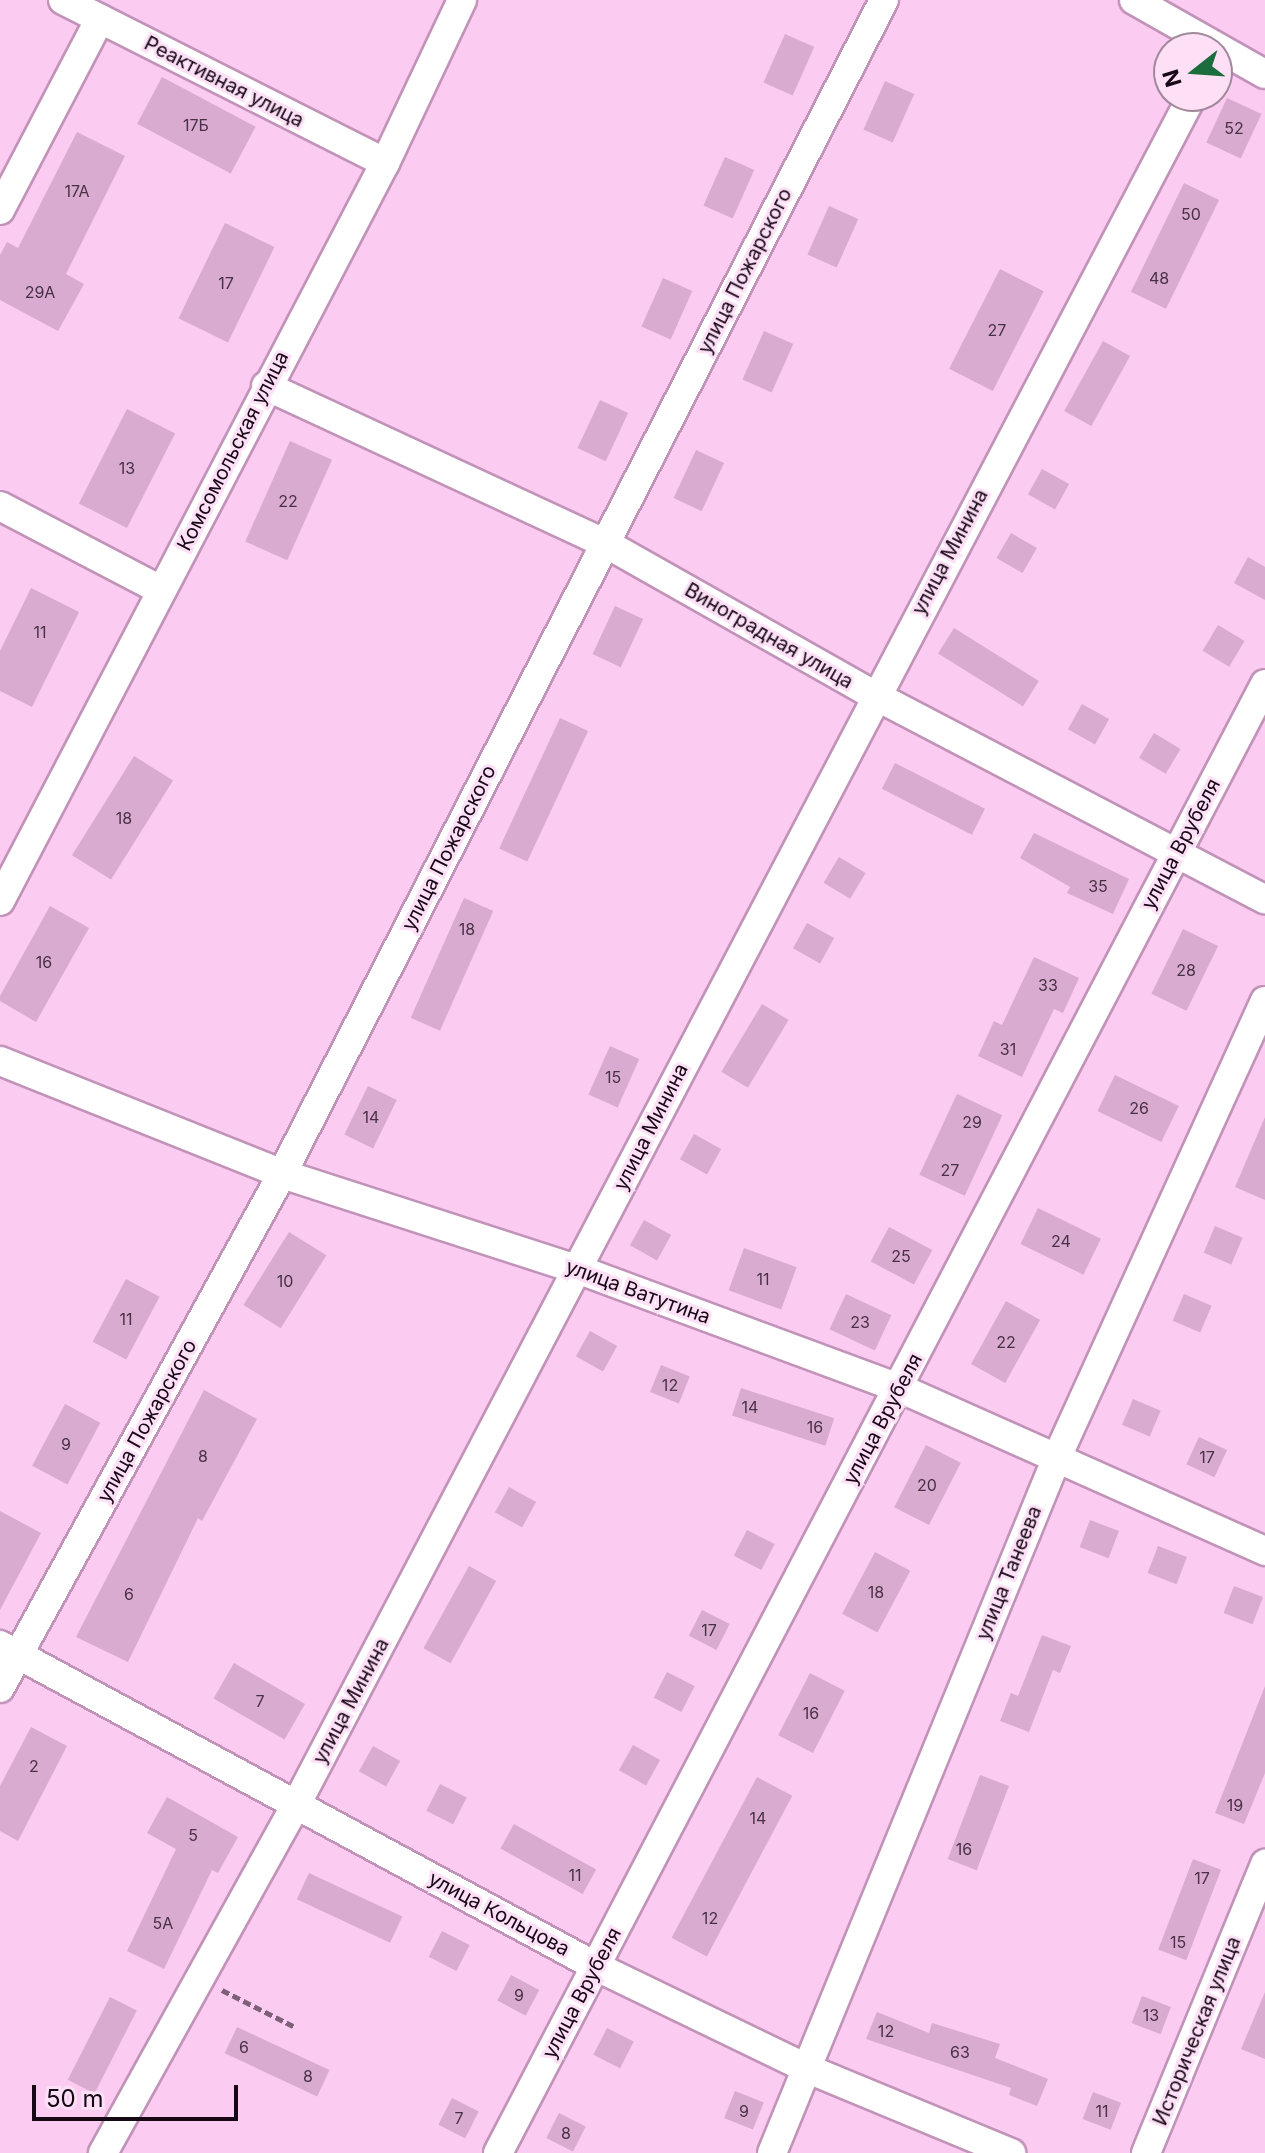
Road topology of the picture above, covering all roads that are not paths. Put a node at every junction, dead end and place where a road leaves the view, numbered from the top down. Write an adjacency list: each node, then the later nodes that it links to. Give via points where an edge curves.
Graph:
1 (63, 0): 5 (street, Реактивная улица)
2 (462, 0): 10 (street, Комсомольская улица)
3 (884, 0): 15 (street, улица Пожарского)
4 (1134, 0): 6 (street)
5 (100, 19): 10 (street, Реактивная улица); 11 (street)
6 (1189, 32)
7 (1233, 57): 8 (street)
8 (1265, 74)
9 (1184, 112): 18 (street, улица Минина)
10 (385, 163): 13 (street, Комсомольская улица)
11 (7, 179): 12 (street)
12 (0, 210)
13 (266, 386): 15 (street, Виноградная улица); 16 (street, Комсомольская улица)
14 (0, 506): 16 (street)
15 (605, 543): 18 (street, Виноградная улица); 24 (street, улица Пожарского)
16 (161, 590): 21 (street, Комсомольская улица)
17 (1265, 684): 19 (street, улица Врубеля)
18 (874, 695): 19 (street, Виноградная улица); 25 (street, улица Минина)
19 (1178, 849): 20 (street, Виноградная улица); 26 (street, улица Врубеля)
20 (1265, 899)
21 (0, 901)
22 (1265, 1001): 27 (street, улица Танеева)
23 (0, 1061): 24 (street, улица Ватутина)
24 (282, 1174): 25 (street, улица Ватутина); 29 (street, улица Пожарского)
25 (577, 1269): 26 (street, улица Ватутина); 31 (street, улица Минина)
26 (899, 1388): 27 (street, улица Ватутина); 33 (street, улица Врубеля)
27 (1058, 1455): 28 (street, улица Ватутина); 34 (street, улица Танеева)
28 (1265, 1551)
29 (9, 1650): 30 (street, улица Пожарского); 31 (street, улица Кольцова)
30 (0, 1688)
31 (296, 1805): 33 (street, улица Кольцова); 35 (street, улица Минина)
32 (1265, 1864): 39 (street, Историческая улица)
33 (597, 1967): 34 (street, улица Кольцова); 36 (street, улица Врубеля)
34 (808, 2069): 37 (street, улица Танеева); 38 (street, улица Кольцова)
35 (103, 2153)
36 (498, 2153)
37 (772, 2153)
38 (1011, 2153)
39 (1146, 2153)

